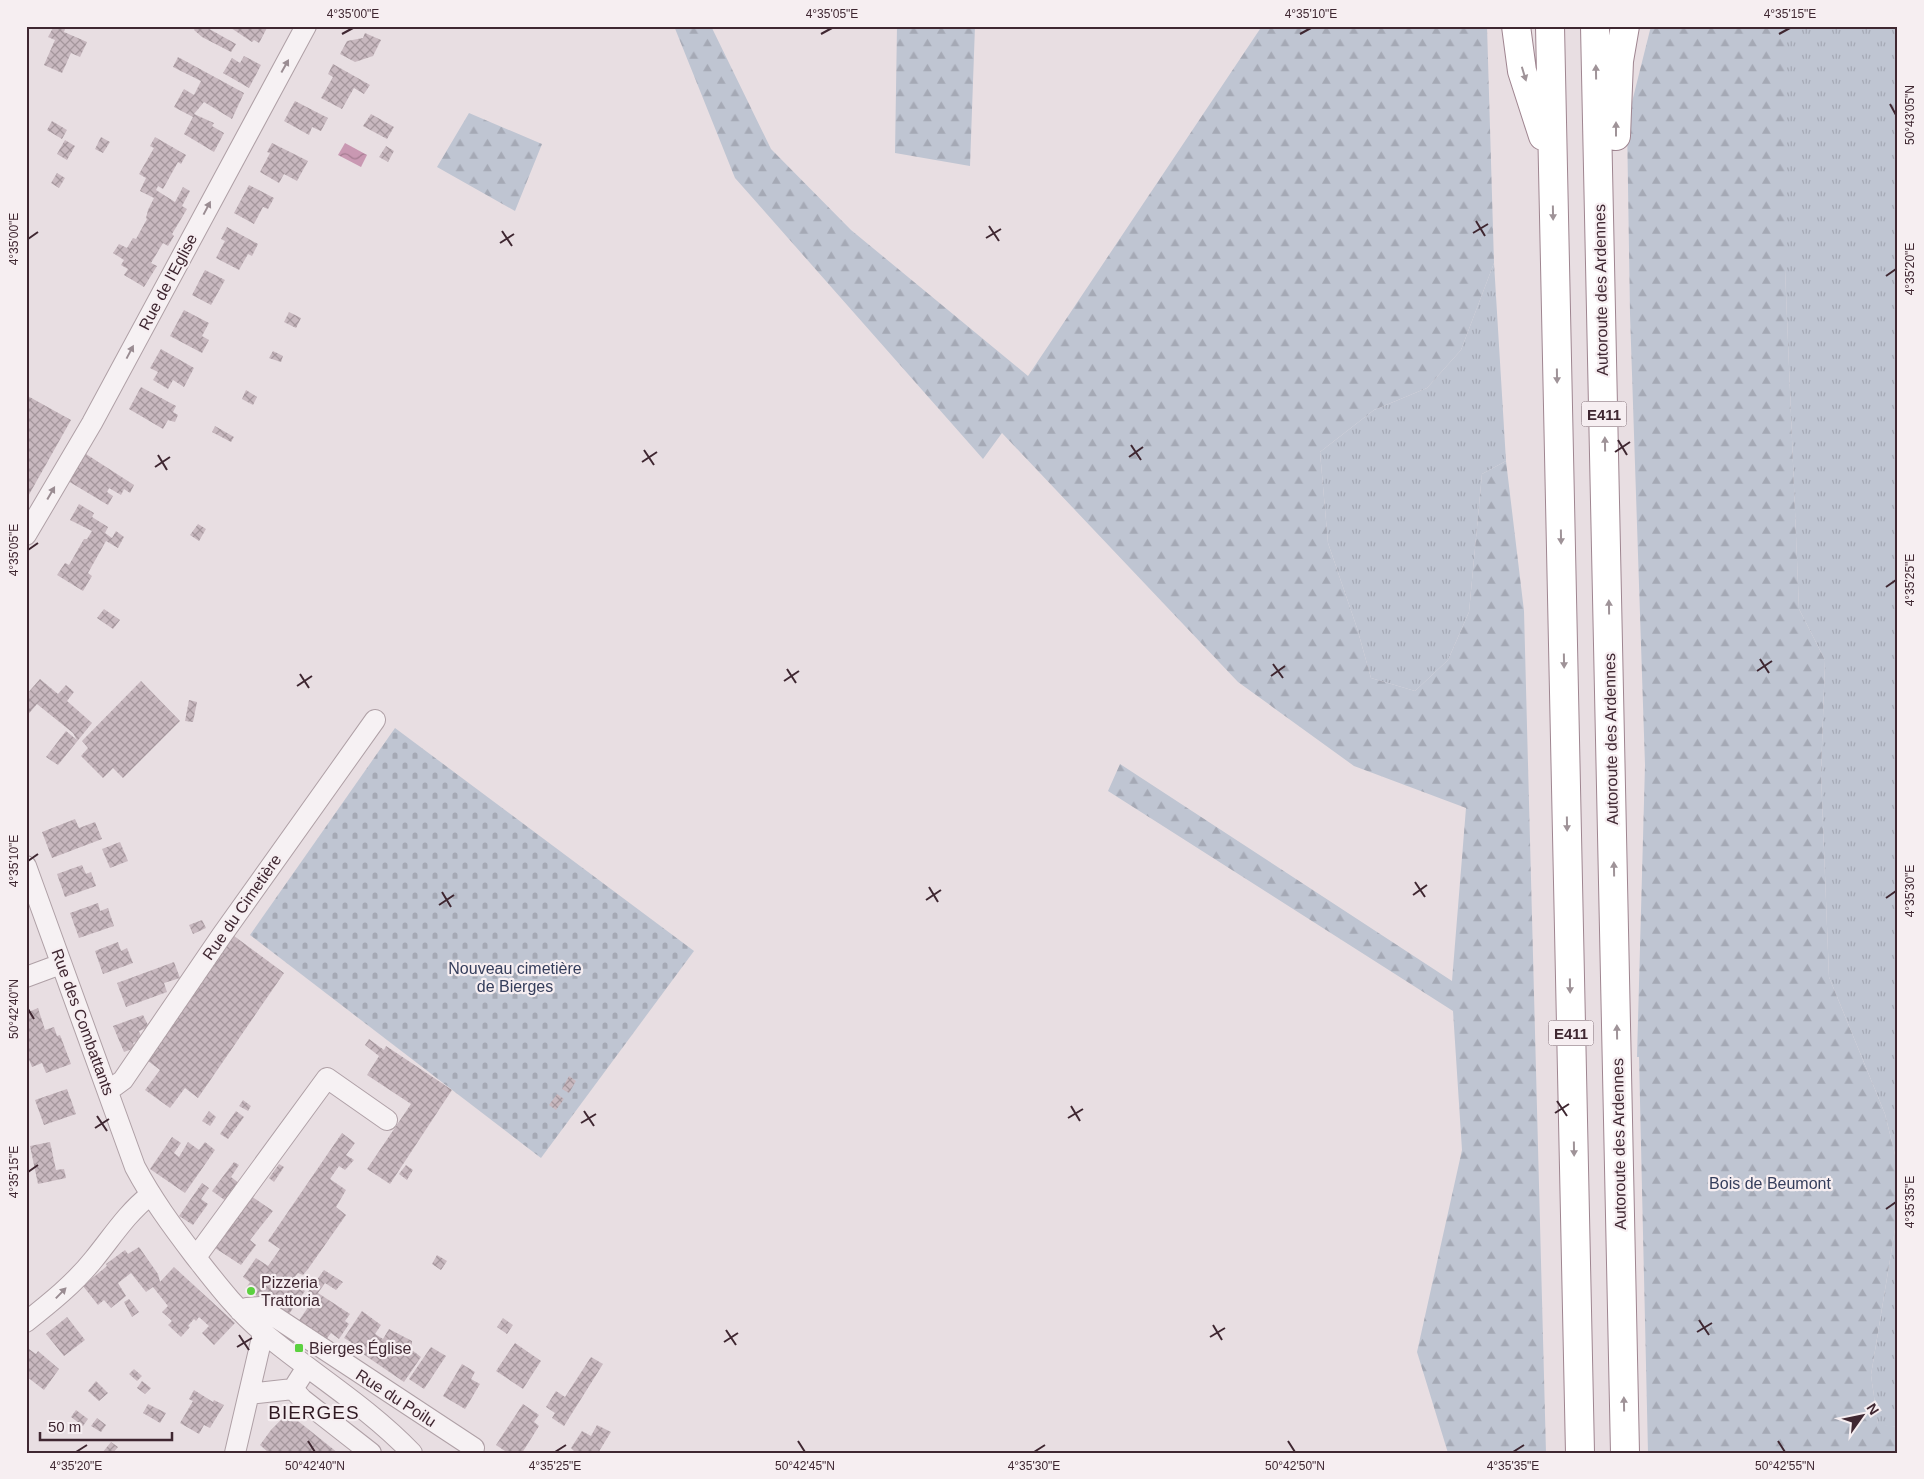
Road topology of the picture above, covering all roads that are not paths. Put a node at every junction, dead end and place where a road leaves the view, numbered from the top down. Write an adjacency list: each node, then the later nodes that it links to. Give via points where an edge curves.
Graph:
1 (306, 26): 8 (street, Rue de l'Eglise, one-way to 1, via 92,423)
2 (1516, 26): 6 (highway, one-way to 6, via 1522,71)
3 (1550, 26): 6 (highway, E411)
4 (1595, 26): 7 (highway, Autoroute des Ardennes / E411, one-way to 4)
5 (1626, 26): 7 (highway, one-way to 5, via 1616,139 1619,61)
6 (1552, 164): 27 (highway, E411, one-way to 27)
7 (1598, 173): 28 (highway, Autoroute des Ardennes / E411, one-way to 7)
8 (26, 535)
9 (375, 720): 13 (street, Rue du Cimetière, via 123,1080)
10 (26, 866): 11 (street, Rue des Combattants)
11 (61, 964): 12 (street); 13 (street, Rue des Combattants)
12 (26, 977)
13 (108, 1091): 15 (street, Rue des Combattants)
14 (387, 1120): 16 (street, via 327,1078)
15 (150, 1195): 16 (street, Rue des Combattants); 18 (street, one-way to 15, via 55,1300 93,1261 136,1206)
16 (196, 1257): 17 (street, Rue des Combattants)
17 (240, 1311): 19 (street, Rue des Combattants); 23 (street, Rue du Poilu, via 260,1307)
18 (26, 1322)
19 (263, 1333): 20 (street, Rue des Combattants); 22 (street)
20 (307, 1367): 21 (street); 26 (street, Rue des Combattants, via 381,1423)
21 (293, 1388): 22 (street); 25 (street, via 302,1399)
22 (249, 1394): 24 (street)
23 (475, 1451)
24 (235, 1453)
25 (371, 1453)
26 (412, 1453)
27 (1580, 1453)
28 (1625, 1453)

